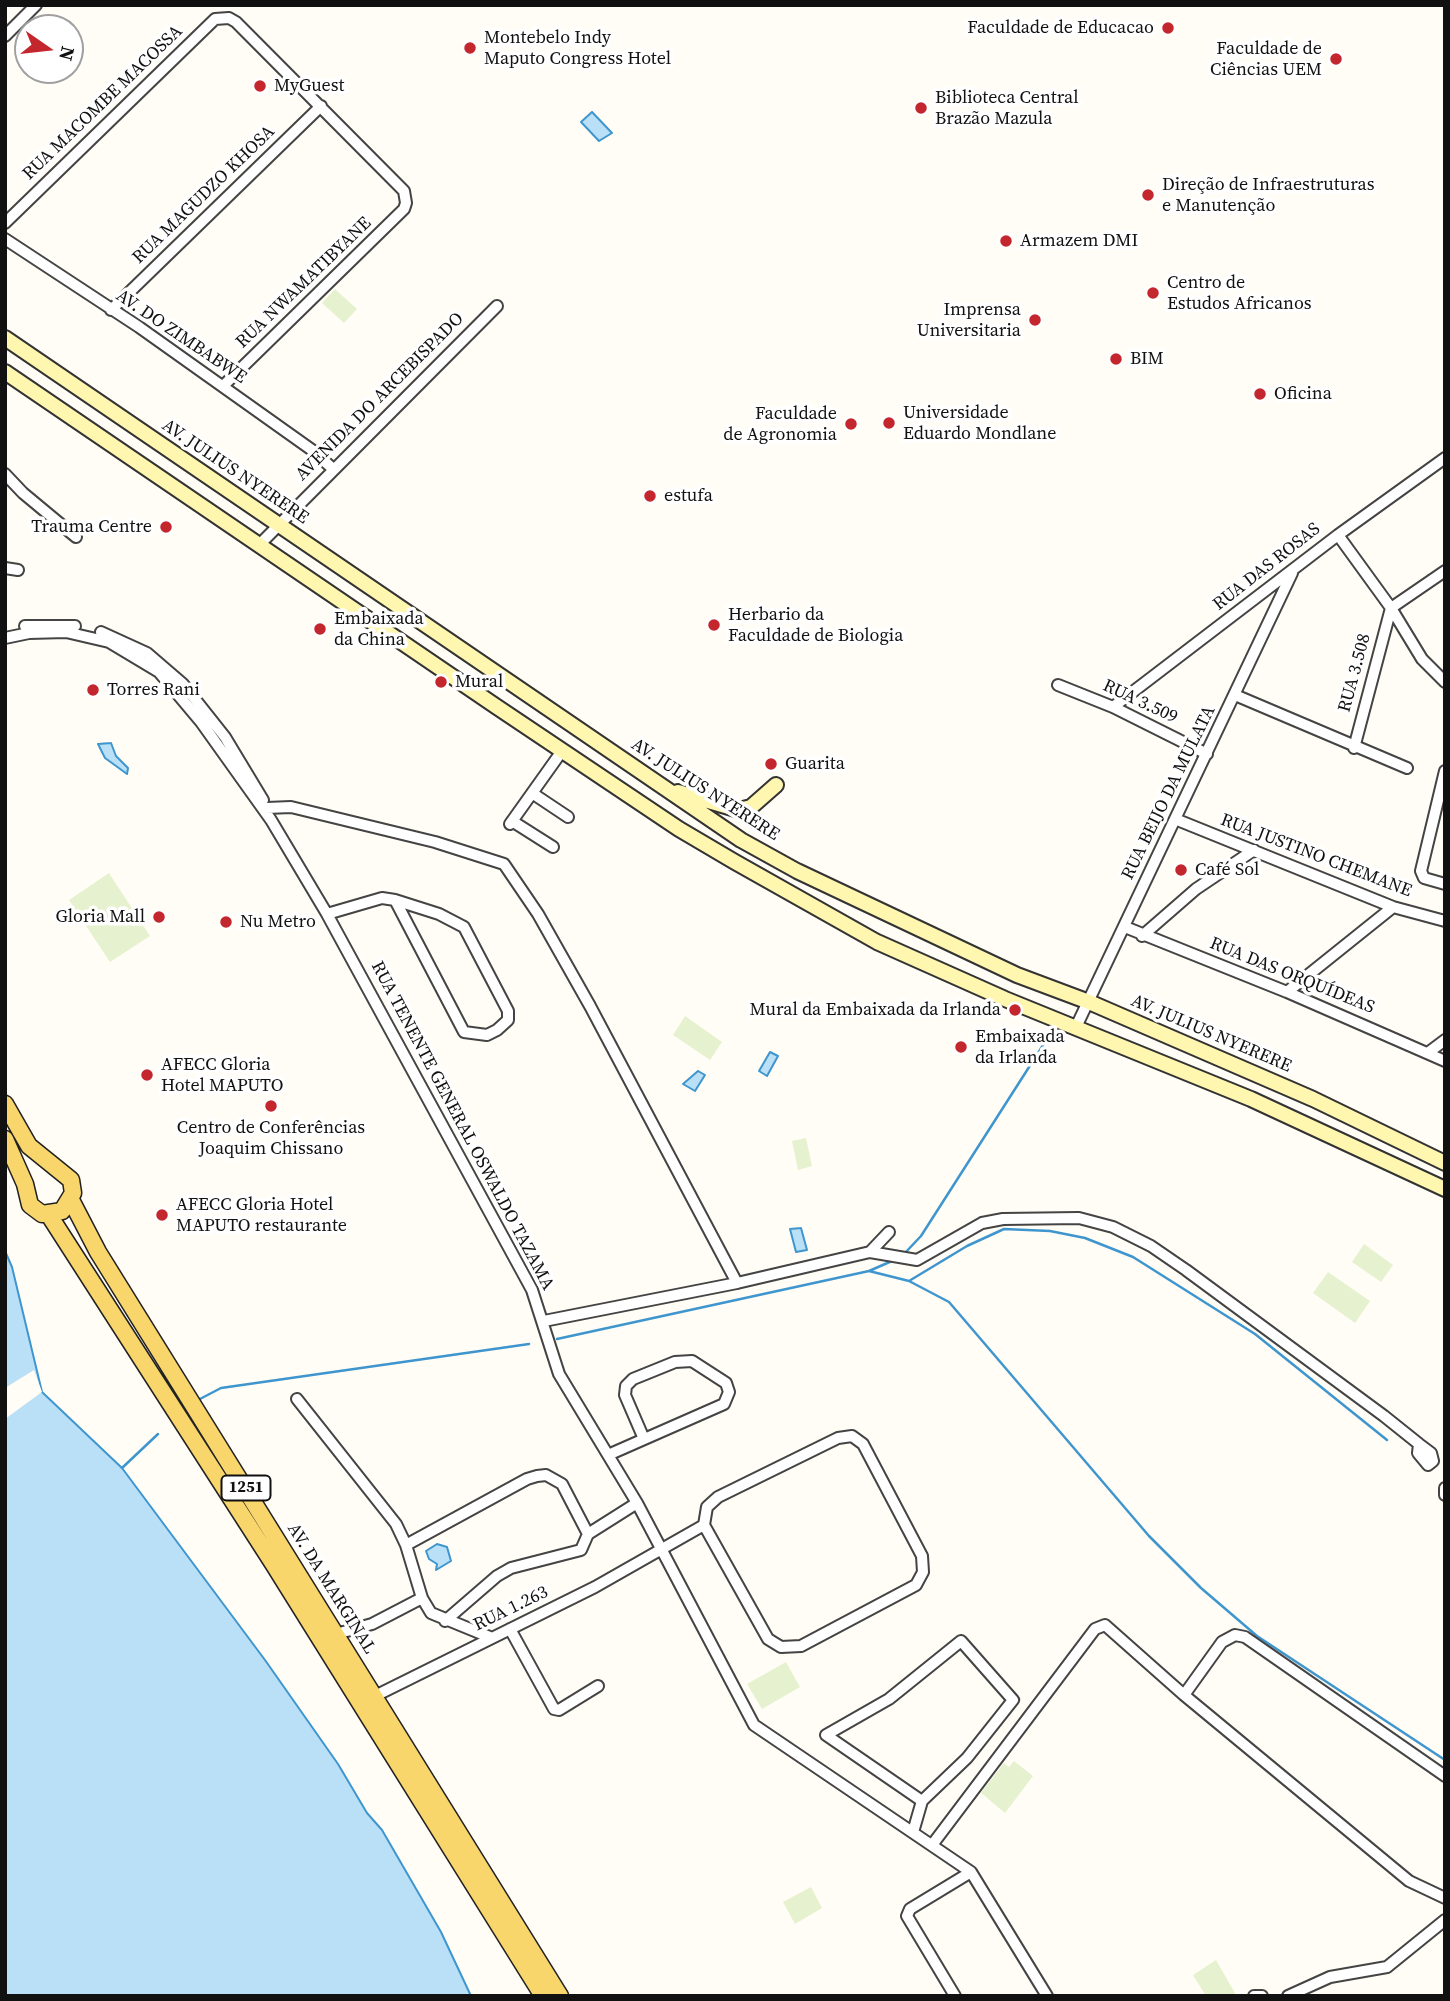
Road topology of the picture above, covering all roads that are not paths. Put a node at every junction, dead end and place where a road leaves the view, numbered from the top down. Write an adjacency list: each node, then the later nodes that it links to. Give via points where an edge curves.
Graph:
1 (37, 5): 2 (street)
2 (5, 36)
3 (321, 106): 4 (street, RUA MACOMBE MACOSSA, via 229,18 215,19); 7 (street, RUA MAGUDZO KHOSA); 10 (street, RUA NWAMATIBYANE, via 404,191 404,209)
4 (5, 223)
5 (5, 239): 7 (street, AV. DO ZIMBABWE)
6 (497, 306): 12 (street, AVENIDA DO ARCEBISPADO)
7 (111, 310): 10 (street, AV. DO ZIMBABWE)
8 (5, 338): 14 (main road, AV. JULIUS NYERERE)
9 (5, 372): 17 (main road)
10 (223, 386): 12 (street, AV. DO ZIMBABWE)
11 (1445, 458): 15 (street, RUA DAS ROSAS)
12 (332, 468): 14 (street, AVENIDA DO ARCEBISPADO)
13 (5, 474): 16 (street)
14 (279, 524): 17 (street, AVENIDA DO ARCEBISPADO); 35 (main road, AV. JULIUS NYERERE)
15 (1338, 535): 21 (street, RUA DAS ROSAS); 22 (street)
16 (76, 537)
17 (260, 544): 30 (main road)
18 (5, 568): 19 (street)
19 (18, 570)
20 (1445, 571): 22 (street)
21 (1292, 573): 27 (street, RUA BEIJO DA MULATA); 28 (street, RUA DAS ROSAS)
22 (1391, 608): 25 (street, via 1422,659); 29 (street, RUA 3.508)
23 (5, 631): 37 (street, RUA TENENTE GENERAL OSWALDO TAZAMA, via 67,625 113,636 147,653 198,700 245,768)
24 (5, 638): 37 (street, RUA TENENTE GENERAL OSWALDO TAZAMA, via 29,633 87,635 143,661 175,689)
25 (1445, 682)
26 (1058, 685): 28 (street, RUA 3.509)
27 (1235, 695): 29 (street); 31 (street, RUA BEIJO DA MULATA)
28 (1113, 707): 31 (street, RUA 3.509)
29 (1354, 748): 32 (street)
30 (562, 751): 36 (street); 51 (main road, via 679,829 877,942)
31 (1207, 754): 39 (street, RUA BEIJO DA MULATA)
32 (1406, 768)
33 (1445, 771): 42 (street, via 1421,871 1424,878)
34 (776, 785): 35 (main road, via 751,807 739,810)
35 (670, 792): 50 (main road, AV. JULIUS NYERERE, via 797,871 1017,975)
36 (532, 793): 38 (street); 40 (street, via 511,823)
37 (269, 814): 45 (street, RUA TENENTE GENERAL OSWALDO TAZAMA); 65 (street, via 292,807 504,864 590,1006)
38 (568, 817)
39 (1175, 820): 41 (street, RUA JUSTINO CHEMANE); 47 (street, RUA BEIJO DA MULATA)
40 (553, 847)
41 (1254, 850): 44 (street, RUA JUSTINO CHEMANE); 48 (street, via 1196,889)
42 (1445, 884)
43 (396, 900): 43 (street, via 464,927 509,1012 508,1020 497,1030 474,1035 464,1032); 45 (street, via 372,900)
44 (1393, 907): 46 (street, RUA JUSTINO CHEMANE); 49 (street)
45 (327, 914): 68 (street, RUA TENENTE GENERAL OSWALDO TAZAMA, via 518,1262)
46 (1445, 921)
47 (1125, 927): 48 (street, RUA DAS ORQUÍDEAS); 50 (street, RUA BEIJO DA MULATA)
48 (1142, 936): 49 (street, RUA DAS ORQUÍDEAS)
49 (1287, 992): 53 (street, RUA DAS ORQUÍDEAS)
50 (1089, 1003): 51 (street, RUA BEIJO DA MULATA); 57 (main road, AV. JULIUS NYERERE, via 1313,1099)
51 (1076, 1027): 60 (main road, via 1263,1104)
52 (1445, 1040): 53 (street)
53 (1429, 1052): 54 (street, RUA DAS ORQUÍDEAS)
54 (1445, 1061)
55 (5, 1104): 58 (main road, via 29,1146)
56 (5, 1139): 59 (main road, AV. DA MARGINAL / 1251)
57 (1445, 1163)
58 (59, 1168): 59 (main road, via 43,1167 29,1176); 61 (main road, AV. DA MARGINAL / 1251, via 71,1180)
59 (26, 1184): 62 (main road, AV. DA MARGINAL / 1251, via 30,1205)
60 (1445, 1189)
61 (71, 1200): 62 (main road, via 62,1211); 83 (main road, AV. DA MARGINAL / 1251, via 98,1252)
62 (49, 1215): 88 (main road, AV. DA MARGINAL / 1251)
63 (889, 1232): 64 (street)
64 (870, 1252): 66 (street); 71 (street, via 917,1260 982,1223 1003,1219 1079,1218 1113,1227 1186,1270)
65 (726, 1259): 66 (street); 67 (street, via 727,1273)
66 (737, 1283): 67 (street)
67 (720, 1286): 68 (street)
68 (544, 1321): 72 (street, RUA TENENTE GENERAL OSWALDO TAZAMA, via 559,1374)
69 (297, 1399): 78 (street, via 383,1505)
70 (644, 1439): 70 (street, via 724,1404 729,1392 726,1383 692,1361 675,1362 629,1381 625,1395); 72 (street)
71 (1419, 1444)
72 (608, 1455): 75 (street, RUA TENENTE GENERAL OSWALDO TAZAMA)
73 (1445, 1488): 74 (street)
74 (1445, 1495)
75 (637, 1503): 77 (street); 79 (street, RUA TENENTE GENERAL OSWALDO TAZAMA)
76 (704, 1525): 76 (street, via 707,1507 718,1497 838,1438 852,1436 863,1444 922,1556 923,1572 916,1585 801,1646 781,1647 768,1639); 79 (street, RUA 1.263)
77 (588, 1534): 78 (street, via 568,1490 546,1475 527,1479); 81 (street, via 581,1550 511,1568)
78 (406, 1545): 80 (street)
79 (661, 1548): 82 (street, RUA 1.263); 91 (street, RUA TENENTE GENERAL OSWALDO TAZAMA, via 754,1725)
80 (422, 1598): 81 (street, via 431,1613); 83 (street, via 372,1624)
81 (445, 1621): 84 (street)
82 (510, 1629): 84 (street, RUA 1.263); 85 (street, via 554,1709)
83 (336, 1634): 87 (main road, AV. DA MARGINAL / 1251)
84 (492, 1638): 87 (street, RUA 1.263)
85 (598, 1686)
86 (1184, 1695): 89 (street, via 1222,1642 1235,1635 1245,1637); 92 (street, via 1110,1626 1100,1625); 94 (street, via 1409,1881)
87 (375, 1696): 88 (main road, AV. DA MARGINAL / 1251)
88 (387, 1731): 96 (main road, AV. DA MARGINAL); 97 (main road, AV. DA MARGINAL)
89 (1445, 1776)
90 (922, 1801): 90 (street, via 826,1735 888,1699 961,1642 1013,1700 967,1758); 91 (street)
91 (913, 1832): 92 (street, RUA TENENTE GENERAL OSWALDO TAZAMA)
92 (932, 1845): 93 (street, RUA TENENTE GENERAL OSWALDO TAZAMA)
93 (971, 1872): 98 (street, via 908,1912 908,1921); 99 (street, RUA TENENTE GENERAL OSWALDO TAZAMA)
94 (1445, 1898)
95 (1445, 1920): 102 (street, via 1387,1968 1330,1978)
96 (543, 1996)
97 (560, 1996)
98 (956, 1996)
99 (1046, 1996)
100 (1254, 1996): 101 (street)
101 (1262, 1996)
102 (1288, 1996)

